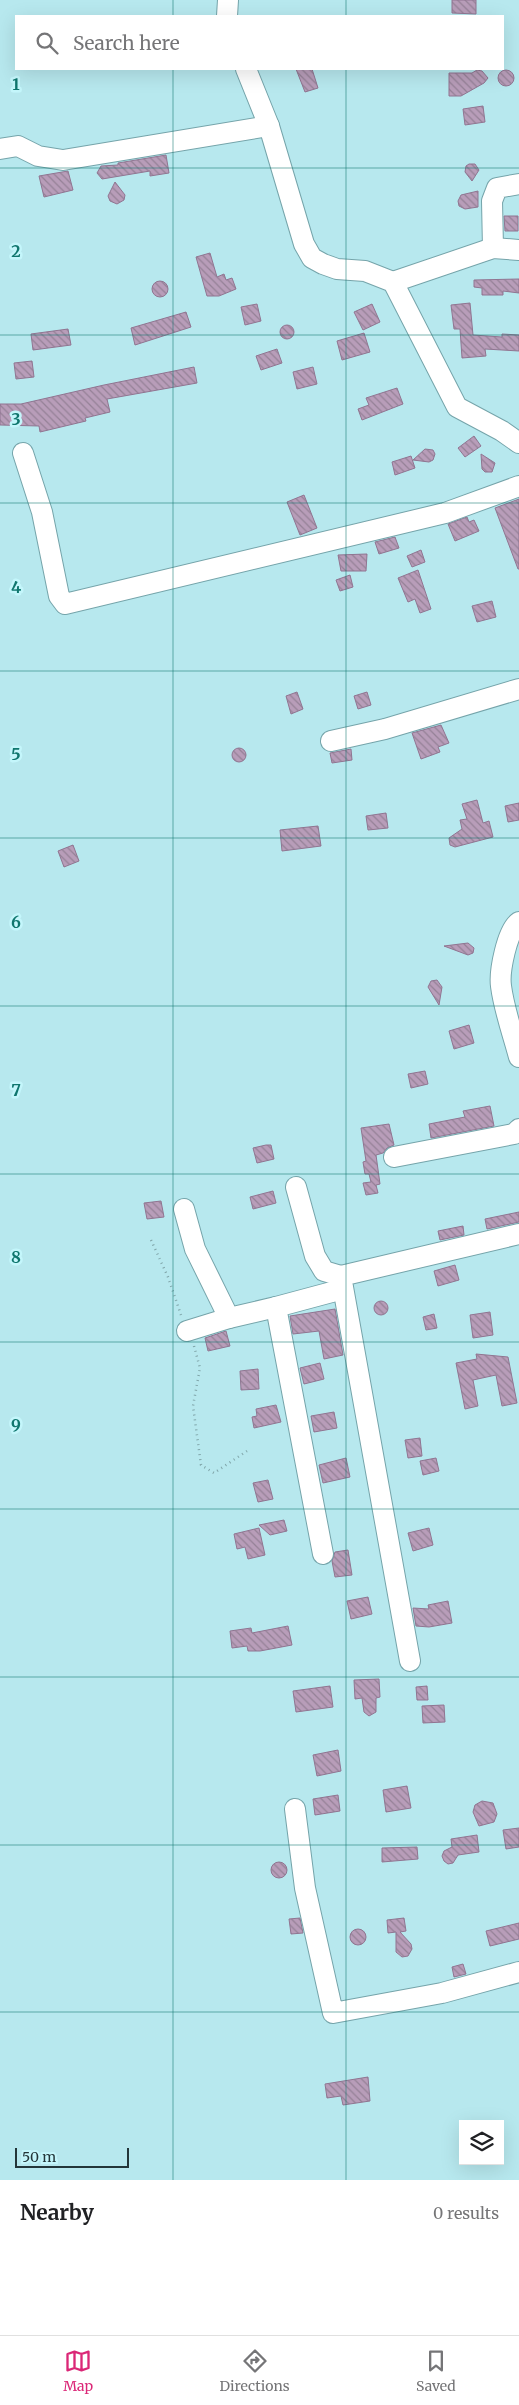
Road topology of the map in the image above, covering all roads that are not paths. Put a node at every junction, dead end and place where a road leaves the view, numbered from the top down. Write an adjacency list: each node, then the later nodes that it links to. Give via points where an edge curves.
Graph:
1 (228, 0): 2 (street)
2 (227, 15)
3 (246, 70): 4 (street)
4 (269, 126): 5 (street, via 63,160 38,156 18,146); 9 (street, via 304,244 312,258 337,269 365,271)
5 (0, 149)
6 (519, 184): 7 (street, via 497,188 492,201)
7 (493, 248): 8 (street); 9 (street)
8 (519, 250)
9 (392, 282): 10 (street, via 457,407 502,430)
10 (519, 443)
11 (23, 453): 12 (street, via 42,512 59,596 65,604 445,513)
12 (519, 486)
13 (519, 689): 14 (street, via 385,729)
14 (331, 741)
15 (519, 922): 16 (street, via 513,925 505,950 501,985)
16 (519, 1057)
17 (519, 1129): 18 (street, via 514,1134)
18 (394, 1158)
19 (296, 1187): 22 (street, via 314,1256 324,1271)
20 (184, 1209): 24 (street, via 194,1249)
21 (519, 1234): 22 (street)
22 (342, 1283): 23 (street); 27 (street)
23 (276, 1308): 24 (street); 26 (street)
24 (229, 1318): 25 (street)
25 (187, 1331)
26 (323, 1554)
27 (410, 1661)
28 (295, 1809): 29 (street, via 305,1888 333,2013 442,1993)
29 (519, 1972)

